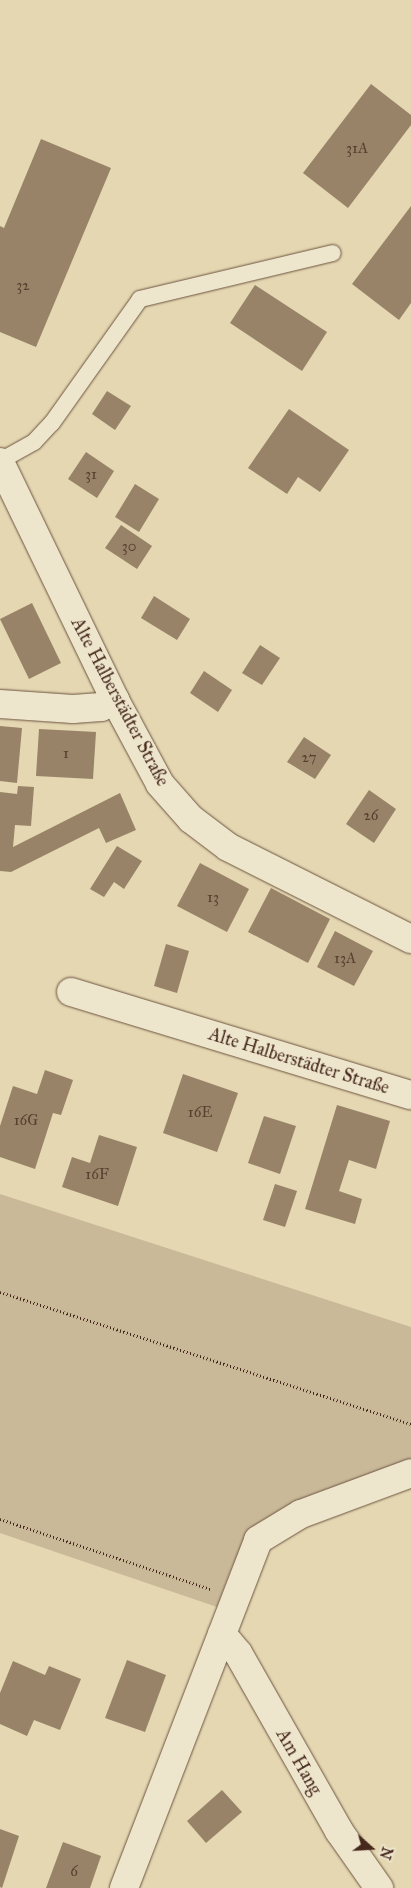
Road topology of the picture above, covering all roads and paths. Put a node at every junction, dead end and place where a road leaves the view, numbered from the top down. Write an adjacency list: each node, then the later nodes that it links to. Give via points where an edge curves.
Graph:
1 (333, 253): 2 (lane, via 140,299 52,423 34,442)
2 (0, 462): 3 (street, Alte Halberstädter Straße)
3 (115, 700): 4 (street, via 100,707 73,709); 5 (street, Alte Halberstädter Straße, via 160,784 191,819 228,847)
4 (0, 704)
5 (411, 939)
6 (71, 992): 7 (street, Alte Halberstädter Straße)
7 (411, 1095)
8 (0, 1292): 9 (path)
9 (411, 1424)
10 (411, 1473): 12 (street, via 301,1514 271,1530 258,1540)
11 (0, 1520): 12 (path)
12 (235, 1598): 13 (street)
13 (222, 1634): 14 (street); 15 (street, Am Hang, via 238,1653 339,1831)
14 (124, 1888)
15 (379, 1888)

